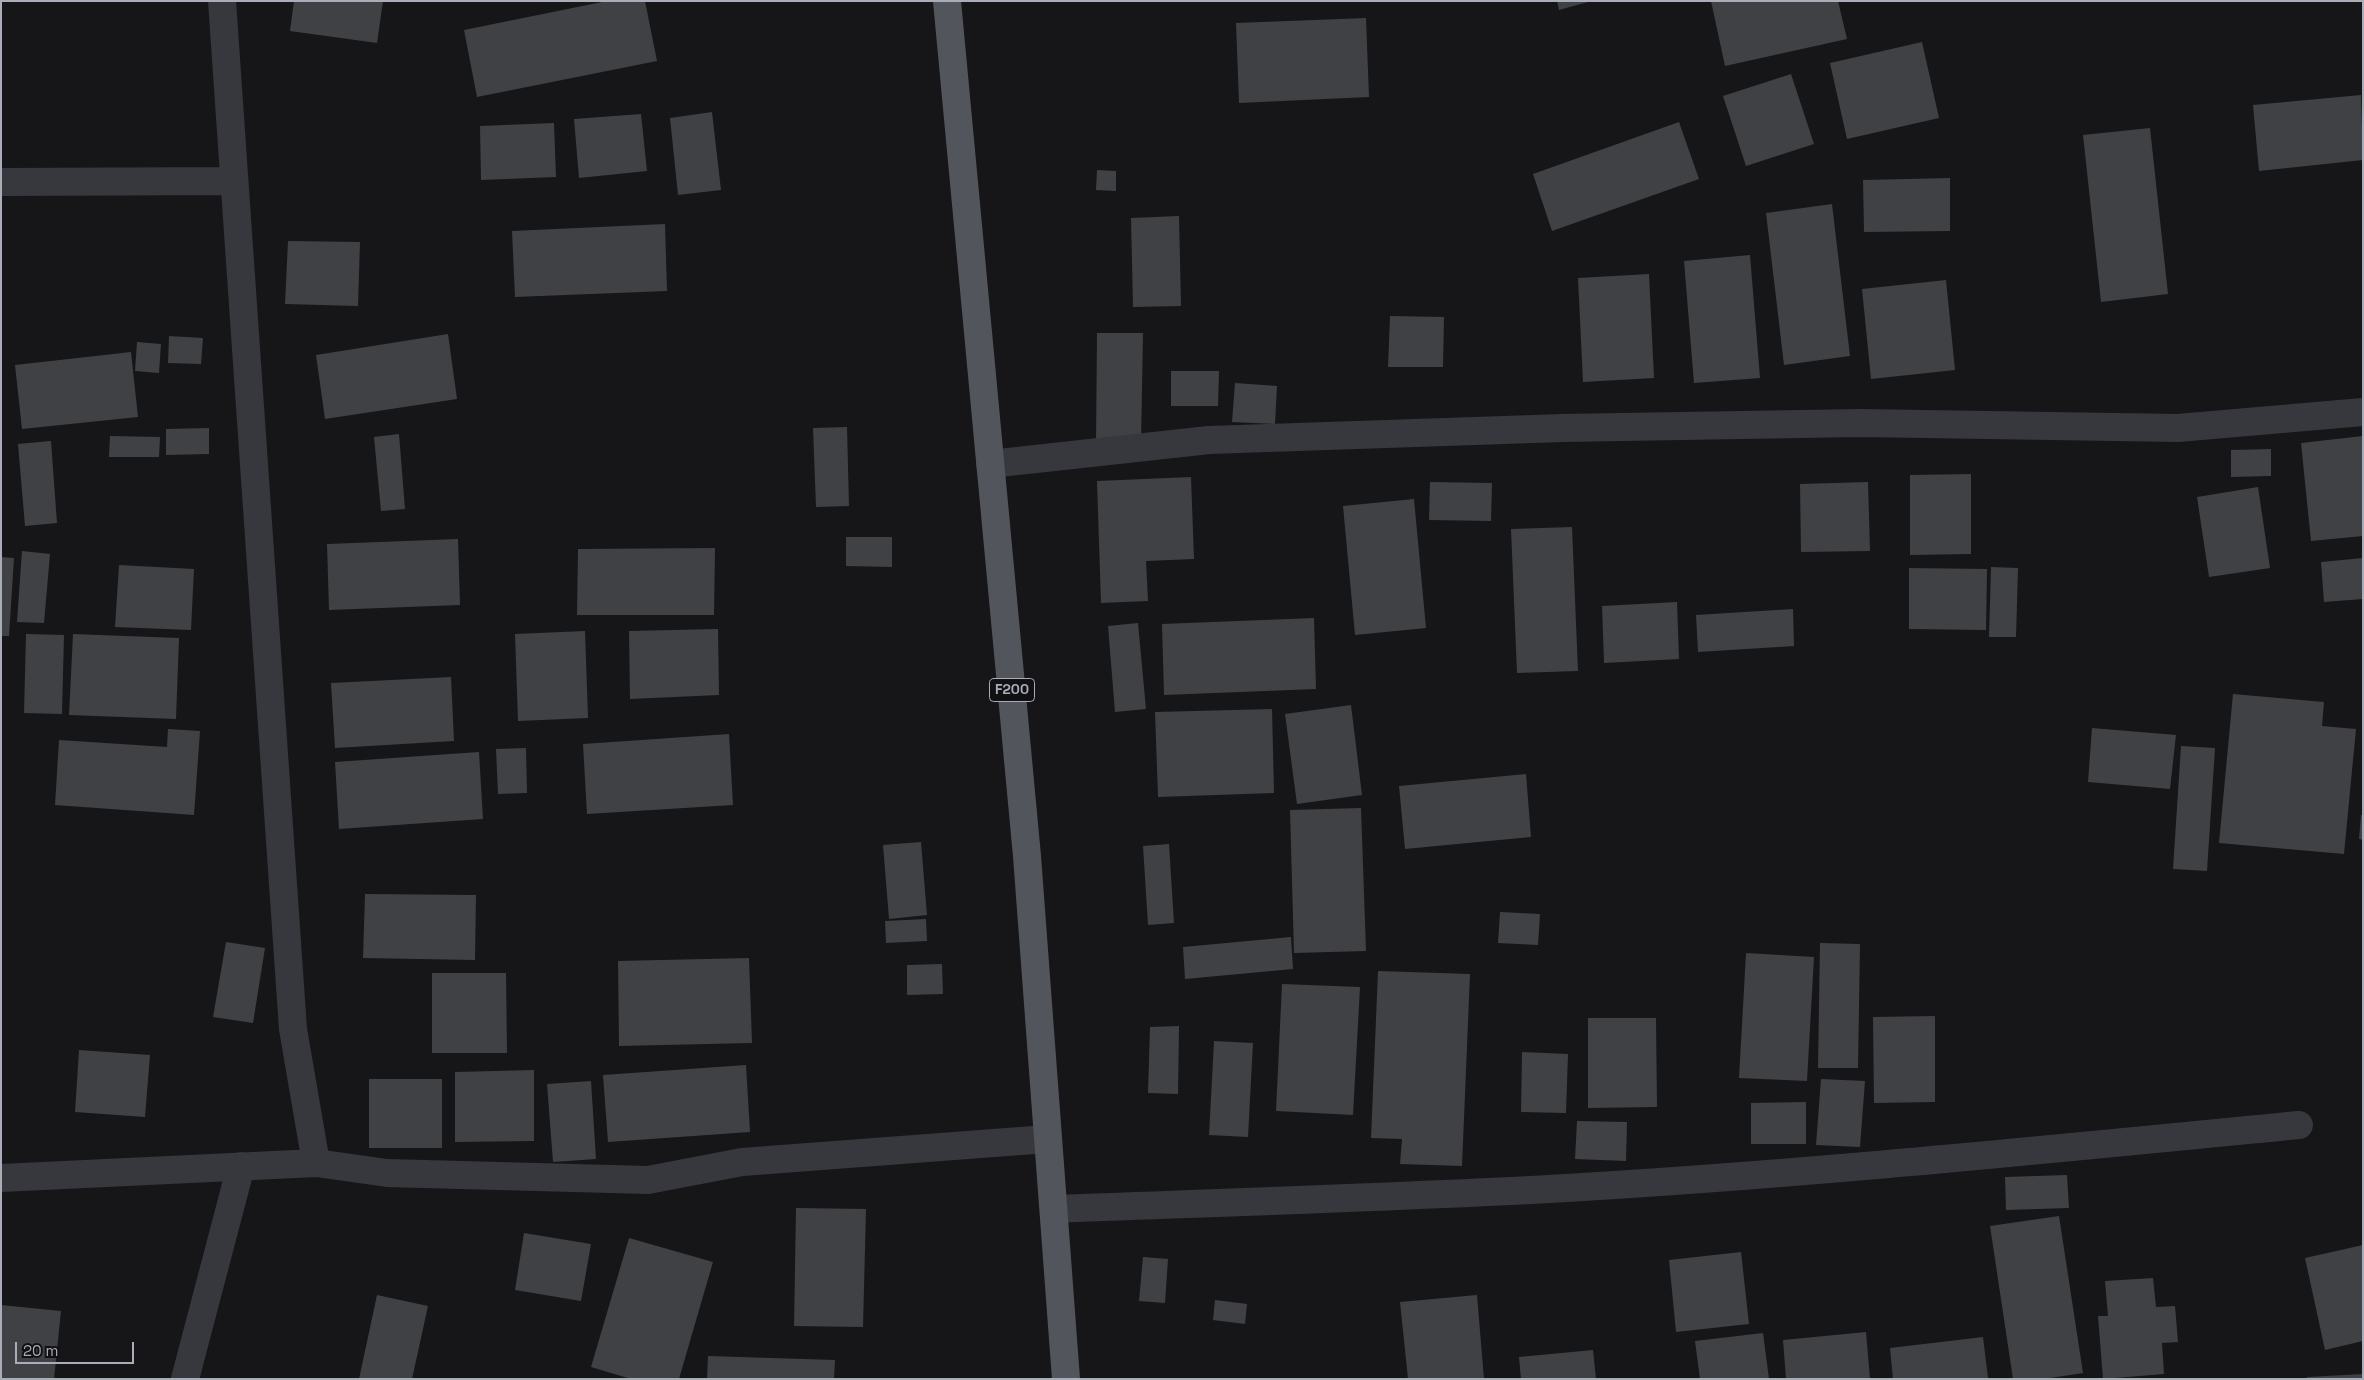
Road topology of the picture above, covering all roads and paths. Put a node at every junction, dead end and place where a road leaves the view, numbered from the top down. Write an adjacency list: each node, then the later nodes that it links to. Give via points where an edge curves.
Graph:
1 (222, 1): 3 (street)
2 (947, 1): 6 (main road, F200)
3 (233, 181): 4 (street); 9 (street, via 292,1029)
4 (1, 182)
5 (2363, 412): 6 (street, via 2178,428 1861,423 1564,428 1209,440)
6 (990, 464): 8 (main road, F200, via 1027,856)
7 (2299, 1125): 12 (street, via 1952,1159 1648,1182)
8 (1047, 1139): 9 (street, via 742,1162 648,1180 387,1174); 12 (main road, F200)
9 (316, 1163): 10 (street)
10 (240, 1166): 11 (street); 13 (street)
11 (1, 1178)
12 (1054, 1209): 14 (main road, F200)
13 (185, 1379)
14 (1066, 1379)

